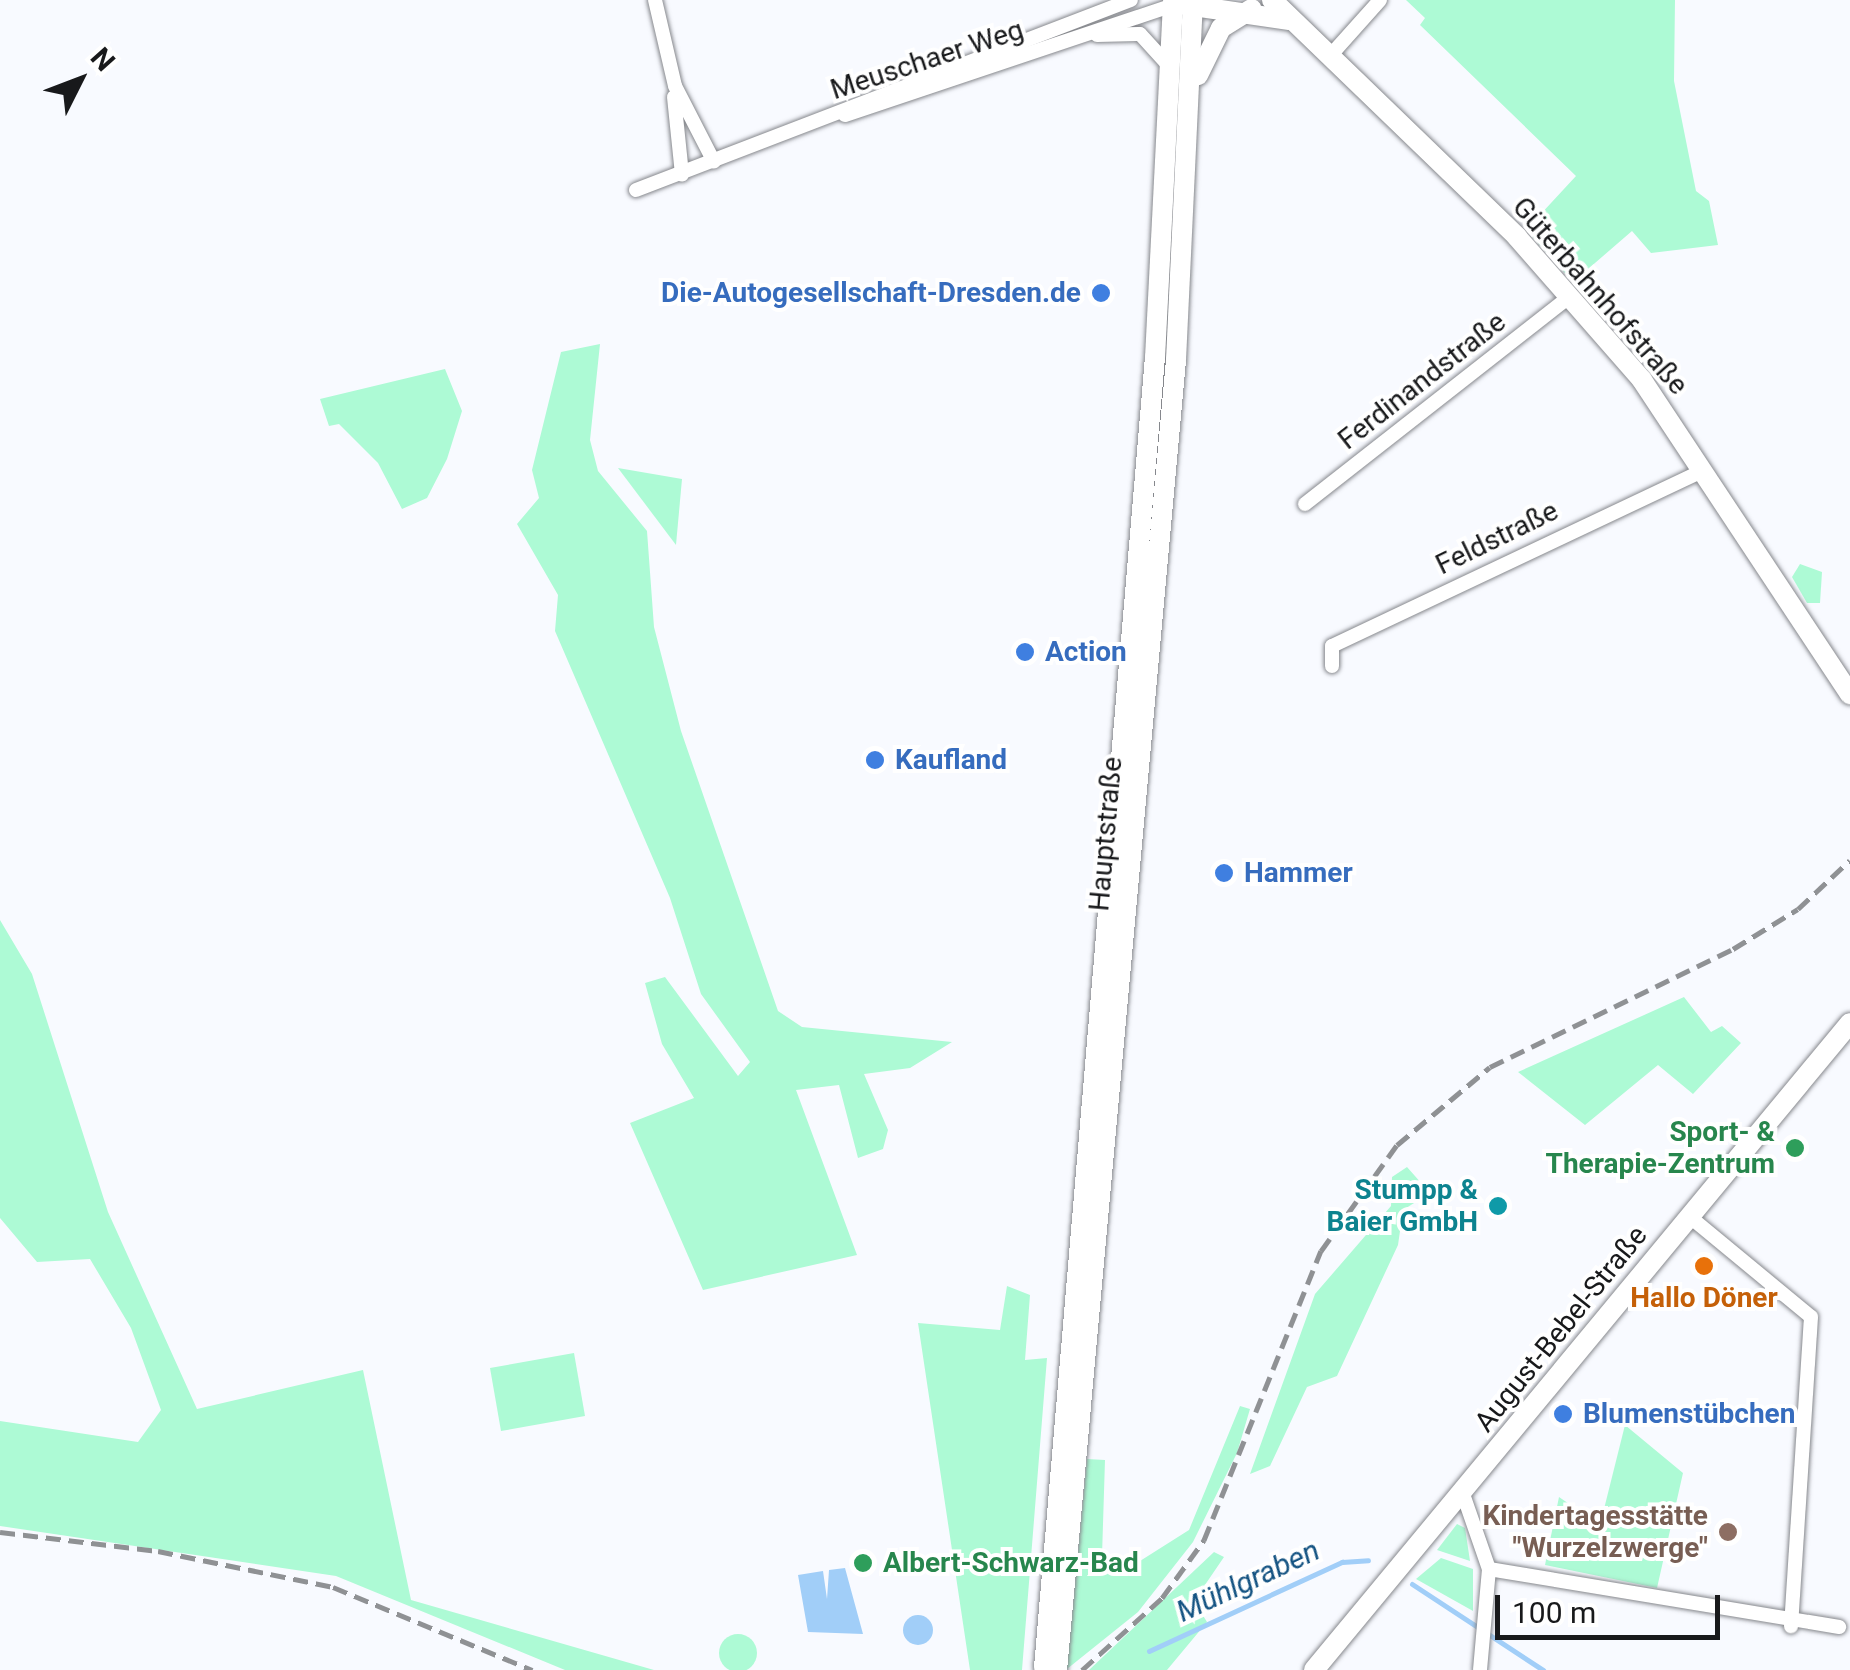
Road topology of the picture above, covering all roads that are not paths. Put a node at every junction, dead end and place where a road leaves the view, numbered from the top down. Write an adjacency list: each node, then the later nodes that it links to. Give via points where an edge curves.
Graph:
1 (655, 0): 10 (street)
2 (1132, 0): 5 (street, Meuschaer Weg)
3 (1380, 0): 8 (street)
4 (1183, 2): 6 (main road); 7 (street, Meuschaer Weg); 9 (main road, Hauptstraße); 11 (main road, Hauptstraße)
5 (1112, 4): 12 (street, Meuschaer Weg, via 897,82)
6 (1262, 4): 8 (main road, Güterbahnhofstraße); 11 (main road, via 1221,28)
7 (1062, 42): 9 (street, via 1140,34); 12 (street, Meuschaer Weg)
8 (1330, 56): 16 (main road, Güterbahnhofstraße)
9 (1173, 76): 27 (main road, Hauptstraße)
10 (674, 86): 13 (street); 14 (street)
11 (1194, 86): 28 (main road, Hauptstraße)
12 (810, 124): 13 (street, Meuschaer Weg)
13 (714, 162): 14 (street, Meuschaer Weg)
14 (682, 175): 15 (street, Meuschaer Weg)
15 (636, 190)
16 (1568, 297): 17 (main road, Güterbahnhofstraße); 18 (street, Ferdinandstraße)
17 (1704, 470): 19 (street, Feldstraße, via 1332,646); 20 (main road, Güterbahnhofstraße)
18 (1306, 504)
19 (1332, 666)
20 (1850, 694)
21 (1850, 1023): 22 (main road, August-Bebel-Straße)
22 (1689, 1216): 23 (main road, August-Bebel-Straße); 25 (street, via 1811,1317)
23 (1463, 1494): 24 (street); 29 (main road, August-Bebel-Straße)
24 (1489, 1569): 25 (street); 30 (street)
25 (1791, 1626): 26 (street)
26 (1838, 1627)
27 (1044, 1670)
28 (1058, 1670)
29 (1314, 1670)
30 (1480, 1670)

